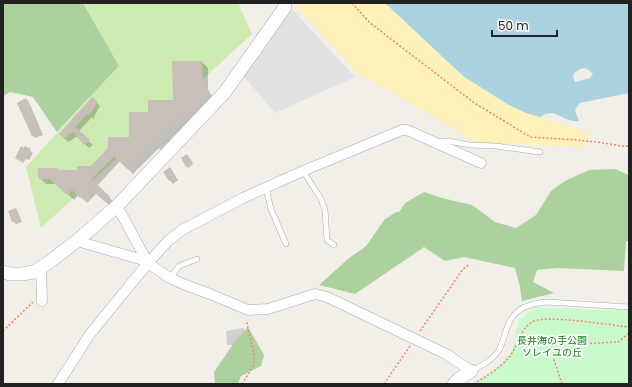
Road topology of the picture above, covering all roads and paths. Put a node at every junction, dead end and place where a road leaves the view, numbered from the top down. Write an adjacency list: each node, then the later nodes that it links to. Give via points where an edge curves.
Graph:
1 (352, 3): 4 (path, via 370,23 473,102 530,137)
2 (285, 7): 9 (street, via 225,92)
3 (435, 143): 5 (lane, via 448,141); 6 (street); 7 (street, via 402,130)
4 (629, 146)
5 (540, 152)
6 (481, 163)
7 (303, 171): 8 (street); 12 (lane, via 321,199 325,210 327,240)
8 (266, 188): 11 (lane, via 271,209); 14 (street, via 182,230)
9 (117, 206): 10 (street); 14 (street)
10 (77, 241): 14 (street); 16 (street)
11 (286, 244)
12 (334, 245)
13 (197, 259): 18 (lane, via 179,266)
14 (148, 263): 18 (street); 27 (street, via 90,334)
15 (470, 264): 25 (path, via 463,269)
16 (41, 268): 17 (street, via 22,274); 19 (street)
17 (3, 272)
18 (170, 278): 21 (street)
19 (42, 296): 23 (path)
20 (629, 307): 26 (lane, via 547,302 524,306 510,321 499,350 493,357)
21 (248, 310): 25 (street, via 268,309 315,294 327,297); 28 (path, via 247,324 254,364)
22 (629, 327): 31 (path, via 552,319 535,321 521,334 510,356)
23 (3, 330)
24 (629, 333): 32 (path, via 618,342 559,345 554,360)
25 (415, 338): 26 (street); 29 (path)
26 (471, 370): 30 (street)
27 (58, 384)
28 (242, 384)
29 (384, 384)
30 (454, 384)
31 (474, 384)
32 (562, 384)

